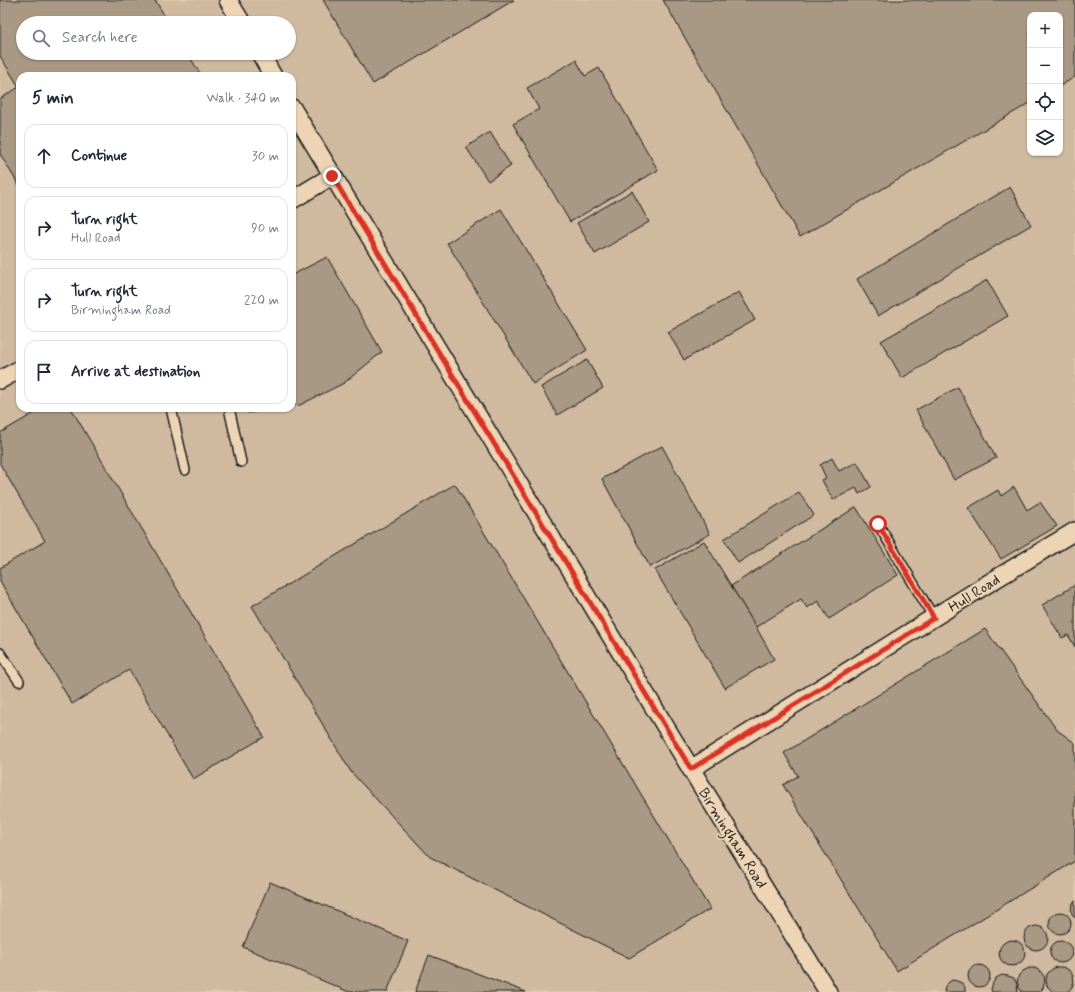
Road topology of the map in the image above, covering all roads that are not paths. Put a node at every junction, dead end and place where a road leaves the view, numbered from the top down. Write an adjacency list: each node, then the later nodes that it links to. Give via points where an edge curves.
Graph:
1 (228, 0): 2 (street)
2 (238, 16)
3 (264, 60): 4 (street)
4 (271, 72)
5 (296, 115): 6 (street, Birmingham Road)
6 (332, 176): 7 (street); 19 (street, Birmingham Road)
7 (296, 198)
8 (16, 371): 9 (street)
9 (0, 380)
10 (172, 412): 13 (lane)
11 (230, 412): 12 (lane)
12 (241, 462)
13 (185, 470)
14 (878, 524): 16 (lane)
15 (1075, 531): 16 (street, Hull Road)
16 (934, 618): 19 (street, Hull Road)
17 (0, 653): 18 (lane)
18 (19, 680)
19 (691, 769): 20 (street, Birmingham Road)
20 (828, 992)

